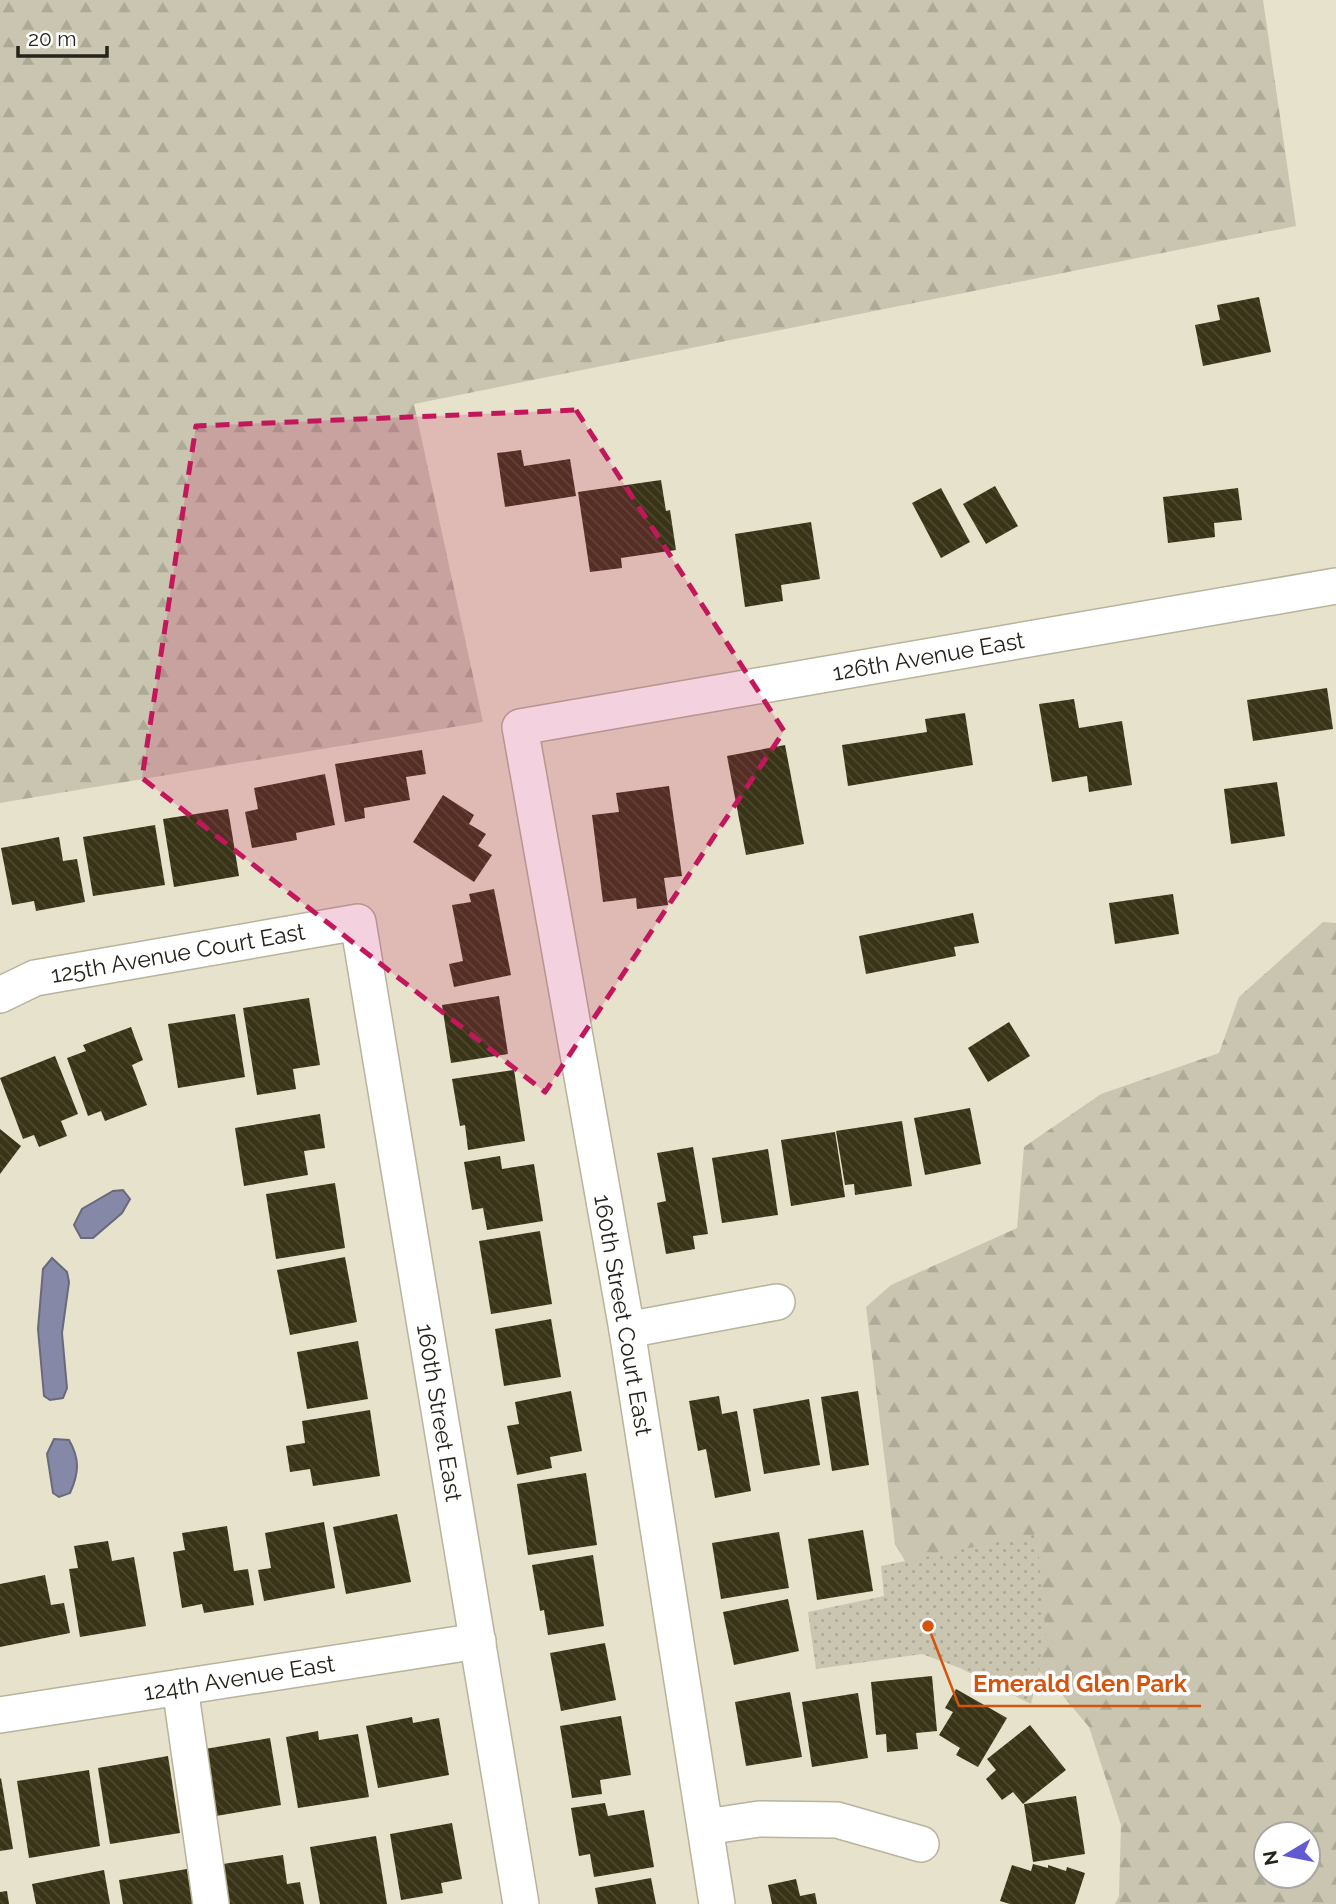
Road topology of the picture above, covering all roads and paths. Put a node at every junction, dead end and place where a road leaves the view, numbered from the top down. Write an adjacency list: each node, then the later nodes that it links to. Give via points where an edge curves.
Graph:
1 (1336, 586): 2 (street, 126th Avenue East)
2 (520, 727): 6 (street, 160th Street Court East)
3 (358, 922): 4 (street, 125th Avenue Court East, via 35,978); 7 (street, 160th Street East)
4 (0, 995)
5 (777, 1302): 6 (street)
6 (627, 1330): 10 (street, 160th Street Court East)
7 (478, 1641): 8 (street, 124th Avenue East); 13 (street, 160th Street East)
8 (180, 1687): 9 (street, 124th Avenue East); 12 (street)
9 (0, 1715)
10 (706, 1827): 11 (street, via 759,1819 836,1820); 14 (street, 160th Street Court East)
11 (921, 1844)
12 (211, 1904)
13 (521, 1904)
14 (718, 1904)

